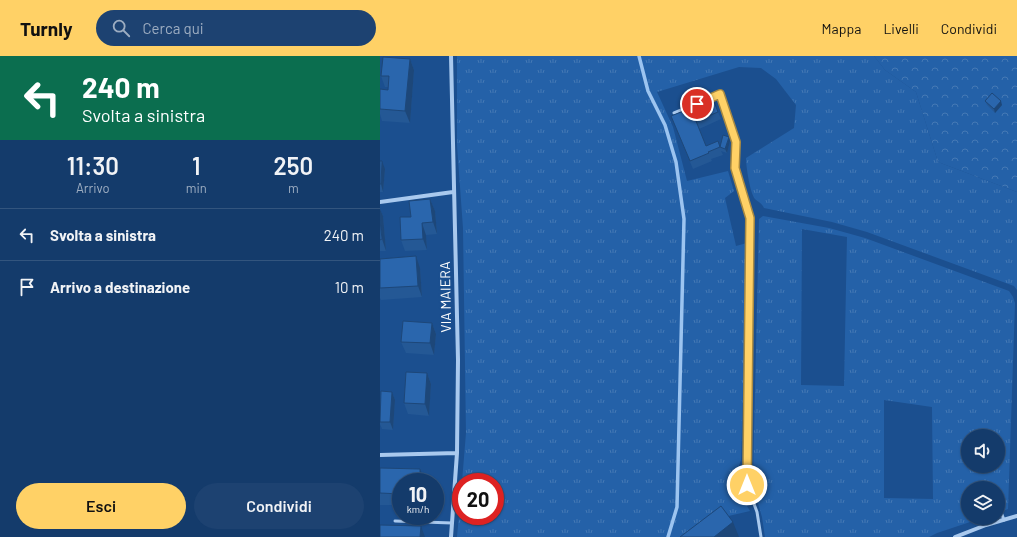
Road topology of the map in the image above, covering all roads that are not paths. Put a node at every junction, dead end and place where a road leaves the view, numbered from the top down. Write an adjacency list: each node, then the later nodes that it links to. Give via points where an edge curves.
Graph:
1 (451, 56): 3 (street, VIA MAIERA)
2 (674, 113): 14 (lane, via 720,94 736,142 735,168 750,218 747,485 757,512)
3 (453, 192): 4 (street); 5 (street, VIA MAIERA, via 458,360)
4 (380, 202)
5 (457, 453): 6 (street); 7 (street, VIA MAIERA)
6 (380, 455)
7 (456, 473)
8 (1017, 516): 9 (street)
9 (1005, 520)
10 (444, 523): 11 (lane)
11 (452, 523): 13 (street, VIA MAIERA)
12 (986, 525): 15 (street)
13 (451, 537)
14 (761, 537)
15 (955, 537)

